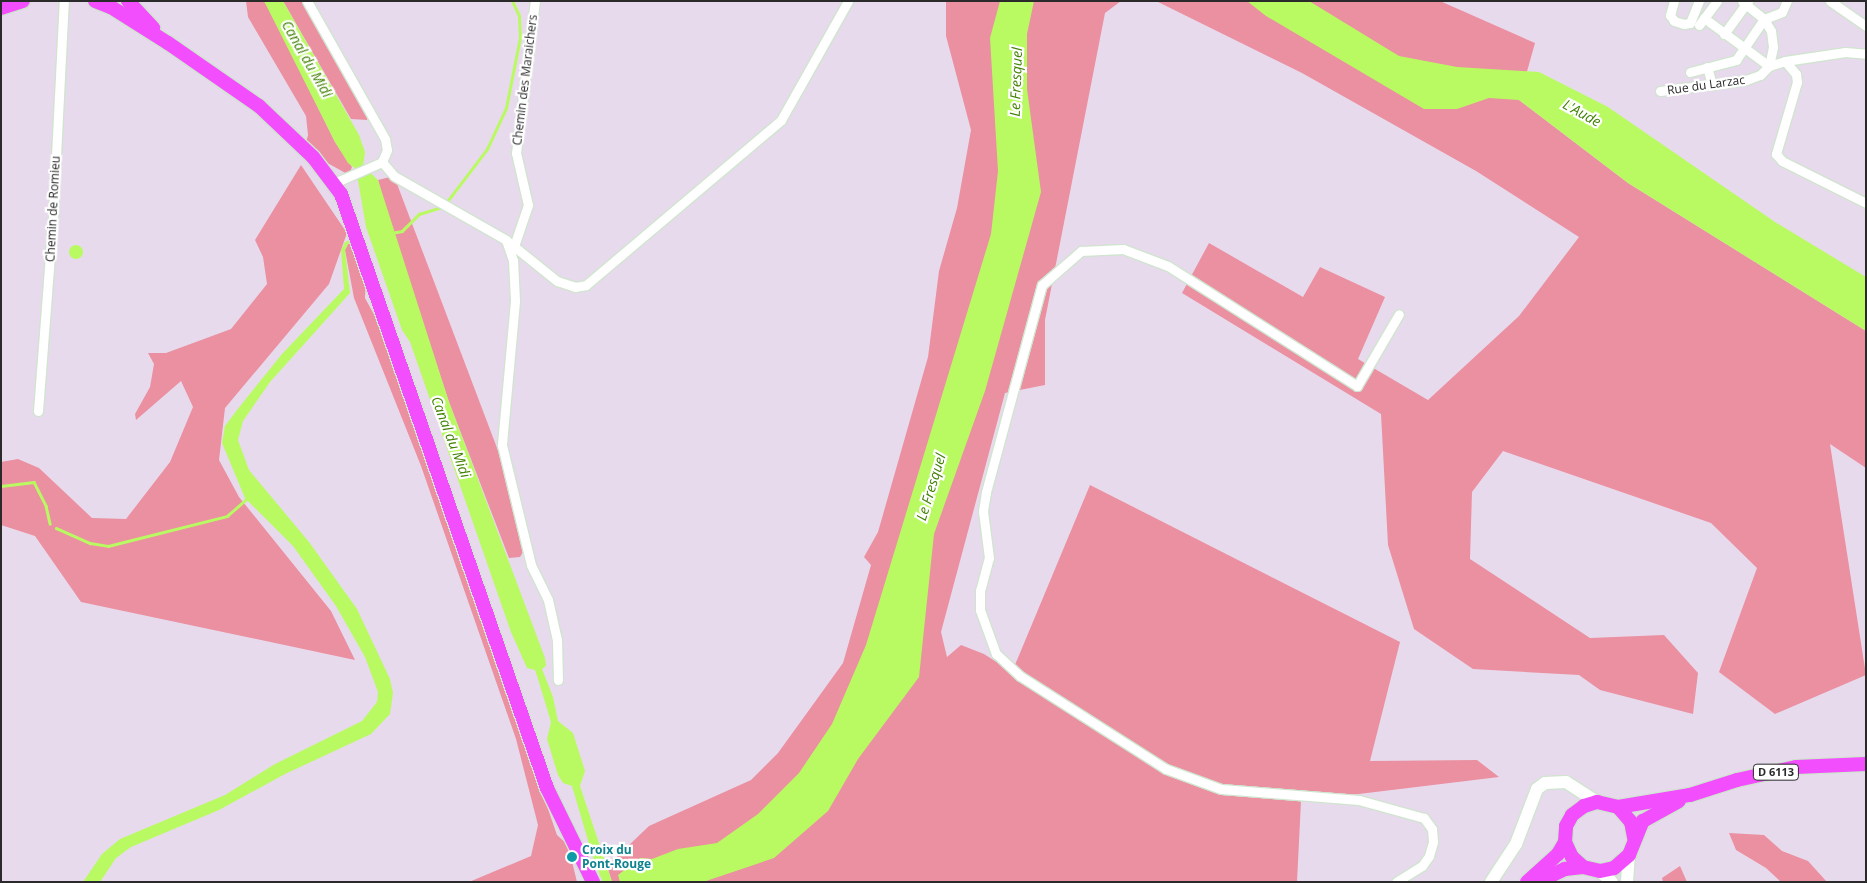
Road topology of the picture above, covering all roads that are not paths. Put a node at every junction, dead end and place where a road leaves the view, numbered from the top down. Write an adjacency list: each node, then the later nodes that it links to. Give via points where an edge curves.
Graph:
1 (5, 1): 15 (main road)
2 (23, 1): 15 (main road)
3 (95, 1): 20 (main road, via 111,7)
4 (128, 1): 20 (main road)
5 (307, 1): 29 (street, via 385,139 387,150)
6 (535, 1): 32 (street, Chemin des Maraichers, via 516,153 528,205)
7 (848, 1): 32 (street, via 781,120 586,285 575,287 557,281)
8 (1674, 1): 17 (street, via 1670,15 1674,21)
9 (1699, 1): 17 (street); 17 (street)
10 (1717, 1): 17 (street)
11 (1787, 1): 16 (street, via 1782,12)
12 (1830, 1): 18 (street)
13 (62, 3): 34 (street, Chemin de Romieu, via 53,215)
14 (1745, 3): 16 (street); 19 (street)
15 (1, 6)
16 (1764, 18): 21 (street); 24 (street, via 1772,39)
17 (1701, 19): 19 (street)
18 (1866, 26)
19 (1724, 34): 21 (street)
20 (168, 43): 30 (main road, via 260,106 313,157)
21 (1744, 48): 24 (street); 25 (street, via 1736,60)
22 (1866, 54): 23 (street, Rue du Larzac, via 1845,52)
23 (1785, 61): 24 (street, Rue du Larzac); 31 (street, via 1796,74 1797,82 1776,154 1782,161)
24 (1769, 66): 27 (street, Rue du Larzac, via 1746,80)
25 (1707, 67): 26 (street); 27 (street)
26 (1690, 72)
27 (1712, 85): 28 (street, Rue du Larzac)
28 (1660, 91)
29 (382, 162): 30 (street); 32 (street, via 394,176)
30 (334, 183): 47 (main road, via 354,226 547,788)
31 (1866, 203)
32 (510, 242): 35 (street, via 515,301 502,445 531,565 548,600 557,640)
33 (1399, 314): 48 (street, via 1357,386 1168,266 1123,249 1082,251 1042,285 986,492 983,511 989,558 980,591 980,610 996,654 1020,676 1166,769 1221,789 1359,800 1424,818 1432,829 1434,842 1430,856 1416,871)
34 (38, 411)
35 (558, 680)
36 (1866, 764): 38 (main road, D 6113, via 1796,767)
37 (1554, 781): 39 (street, via 1566,782); 41 (street, via 1573,793); 49 (street, via 1545,783 1532,796 1516,844)
38 (1690, 795): 40 (main road, D 6113); 42 (main road, D 6113, via 1643,821)
39 (1597, 802): 40 (main road); 41 (main road)
40 (1618, 807): 42 (main road, via 1631,822)
41 (1572, 815): 43 (main road, via 1566,826)
42 (1634, 838): 44 (main road)
43 (1565, 842): 45 (main road, via 1572,857); 50 (main road, via 1550,863)
44 (1629, 855): 46 (main road, via 1614,868); 53 (street)
45 (1583, 867): 46 (main road); 51 (main road, via 1565,869)
46 (1600, 871): 52 (street)
47 (592, 881)
48 (1396, 882)
49 (1491, 882)
50 (1527, 882)
51 (1538, 882)
52 (1612, 882)
53 (1627, 882)

